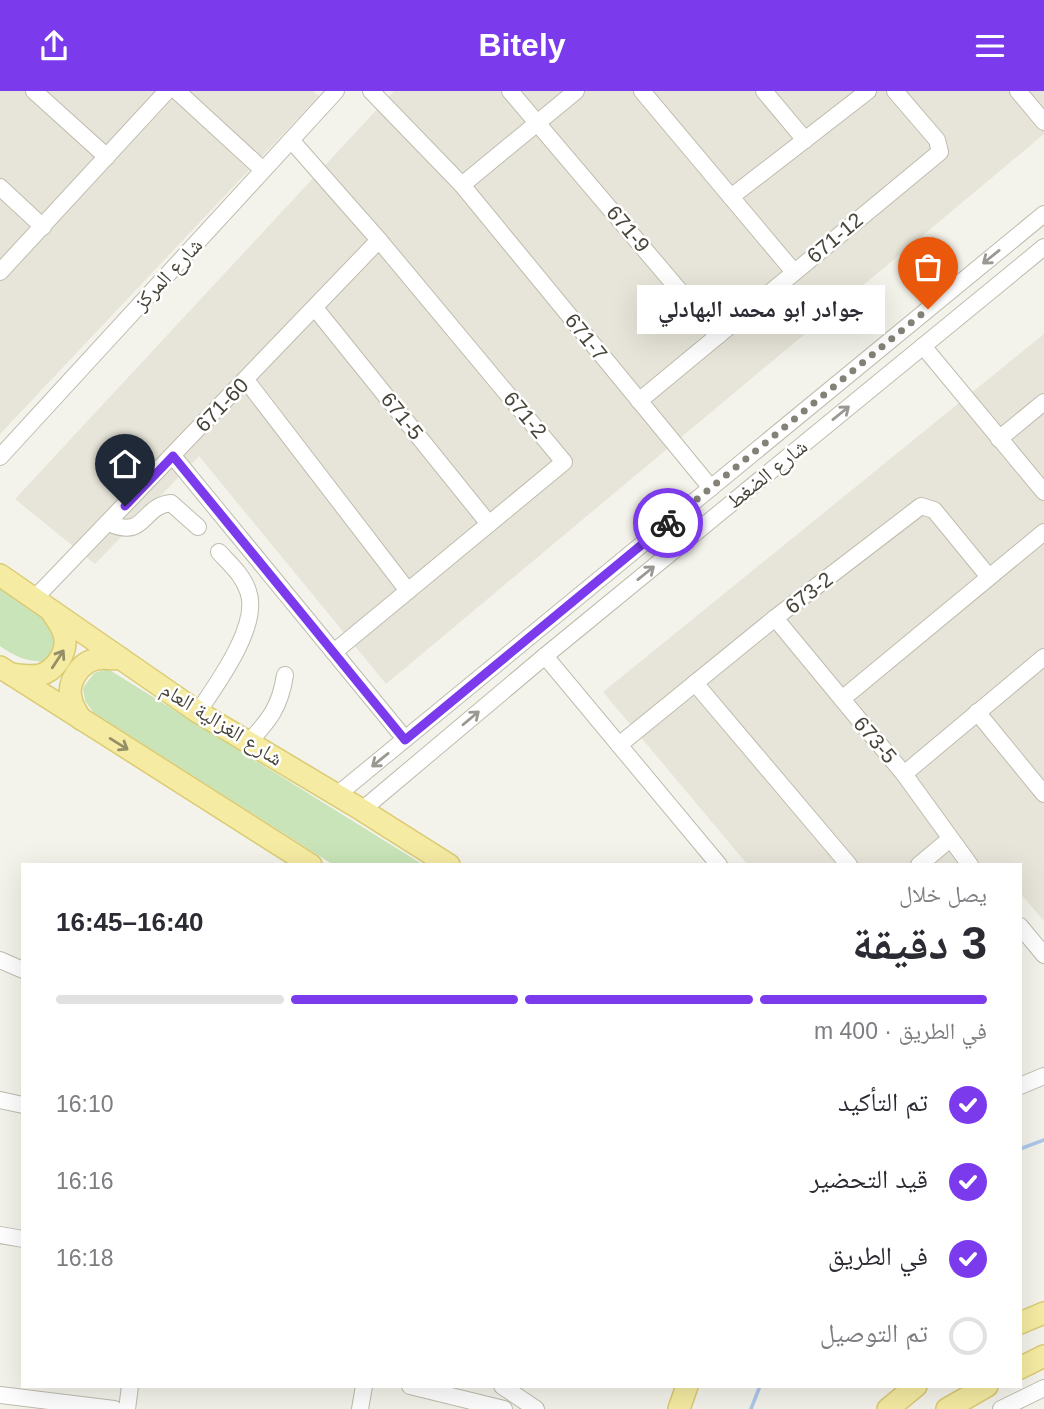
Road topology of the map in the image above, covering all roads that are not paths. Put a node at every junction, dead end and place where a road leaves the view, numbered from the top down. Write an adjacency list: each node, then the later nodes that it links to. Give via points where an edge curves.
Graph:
1 (34, 91): 17 (street)
2 (167, 91): 17 (street)
3 (177, 91): 18 (street)
4 (335, 91): 15 (street, شارع المركز)
5 (371, 91): 19 (street, 671-7)
6 (510, 91): 14 (street, 671-9)
7 (576, 91): 14 (street)
8 (642, 91): 21 (street)
9 (764, 91): 16 (street)
10 (868, 91): 16 (street)
11 (895, 91): 27 (street, 671-12, via 937,140 940,152)
12 (1018, 91): 13 (street)
13 (1044, 122)
14 (538, 123): 19 (street); 29 (street, 671-9)
15 (291, 140): 18 (street, شارع المركز); 24 (street, 671-2)
16 (805, 140): 21 (street)
17 (107, 157): 23 (street)
18 (263, 170): 36 (street, شارع المركز)
19 (462, 185): 32 (street, 671-7)
20 (0, 187): 23 (street)
21 (731, 197): 27 (street)
22 (1044, 214): 37 (street, شارع الضغط, one-way to 37)
23 (43, 227): 26 (street)
24 (379, 240): 28 (street, 671-60); 40 (street, 671-2, via 565,462)
25 (1044, 247): 30 (street, شارع الضغط)
26 (0, 272)
27 (794, 272): 29 (street, 671-12)
28 (314, 308): 31 (street, 671-60); 40 (street, 671-5)
29 (718, 336): 32 (street, 671-12)
30 (923, 346): 34 (street); 48 (street, شارع الضغط, one-way to 30)
31 (246, 380): 35 (street, 671-60); 47 (street)
32 (639, 401): 37 (street, 671-7)
33 (1044, 402): 34 (street)
34 (999, 439): 38 (street)
35 (173, 456): 39 (street, 671-60); 51 (street)
36 (0, 457)
37 (711, 488): 45 (street, شارع الضغط)
38 (1044, 492)
39 (109, 523): 41 (street, via 133,528 163,504 172,503); 49 (street, 671-60)
40 (489, 524): 47 (street, 671-2)
41 (198, 527)
42 (1044, 533): 46 (street)
43 (219, 552): 59 (street, via 249,593 248,619 231,663)
44 (0, 575): 49 (main road, شارع الغزالية العام)
45 (604, 575): 48 (street); 62 (street, شارع الضغط)
46 (989, 577): 50 (street, 673-2, via 934,510 920,506); 58 (street)
47 (408, 591): 51 (street, 671-2)
48 (620, 595): 52 (street, شارع الضغط)
49 (42, 604): 54 (main road, شارع الغزالية العام); 55 (main road, one-way to 49, via 40,675 57,663 64,651 63,631)
50 (775, 618): 57 (street, 673-2); 58 (street, 673-5)
51 (334, 652): 62 (street)
52 (545, 656): 64 (street); 68 (street, شارع الضغط, one-way to 52)
53 (1044, 657): 60 (street)
54 (120, 658): 59 (main road, شارع الغزالية العام); 61 (main road, via 86,663 71,682 71,702)
55 (4, 670): 61 (main road)
56 (285, 675): 63 (street, via 272,716)
57 (695, 683): 64 (street, 673-2); 73 (street)
58 (842, 699): 65 (street, 673-5)
59 (198, 712): 63 (main road, شارع الغزالية العام)
60 (978, 712): 65 (street); 66 (street)
61 (82, 721): 70 (main road, one-way to 70)
62 (405, 740): 67 (street, شارع الضغط, one-way to 67)
63 (249, 742): 67 (main road, شارع الغزالية العام)
64 (619, 745): 72 (street)
65 (904, 774): 69 (street, 673-5)
66 (1044, 794)
67 (337, 795): 68 (main road, شارع الغزالية العام)
68 (362, 810): 71 (main road, شارع الغزالية العام)
69 (950, 839): 74 (street); 75 (street, 673-5)
70 (308, 863)
71 (446, 863)
72 (717, 863)
73 (847, 863)
74 (921, 863)
75 (968, 863)
76 (1022, 928): 77 (street)
77 (1044, 955)
78 (0, 960): 79 (street)
79 (21, 969)
80 (1044, 1076): 81 (street)
81 (1022, 1085)
82 (0, 1100): 83 (street)
83 (21, 1105)
84 (0, 1235): 85 (street)
85 (21, 1239)
86 (1044, 1314): 87 (main road)
87 (1022, 1322)
88 (1044, 1356): 89 (main road)
89 (1022, 1367)
90 (130, 1388): 103 (street)
91 (364, 1388): 104 (street)
92 (416, 1388): 101 (street)
93 (505, 1388): 106 (street)
94 (686, 1388): 107 (main road)
95 (913, 1388): 99 (main road)
96 (1044, 1388): 109 (street)
97 (0, 1395): 100 (street)
98 (978, 1397): 108 (main road)
99 (896, 1398)
100 (18, 1404): 102 (street)
101 (471, 1405): 105 (street)
102 (114, 1409)
103 (127, 1409)
104 (360, 1409)
105 (504, 1409)
106 (536, 1409)
107 (679, 1409)
108 (947, 1409)
109 (1001, 1409)

